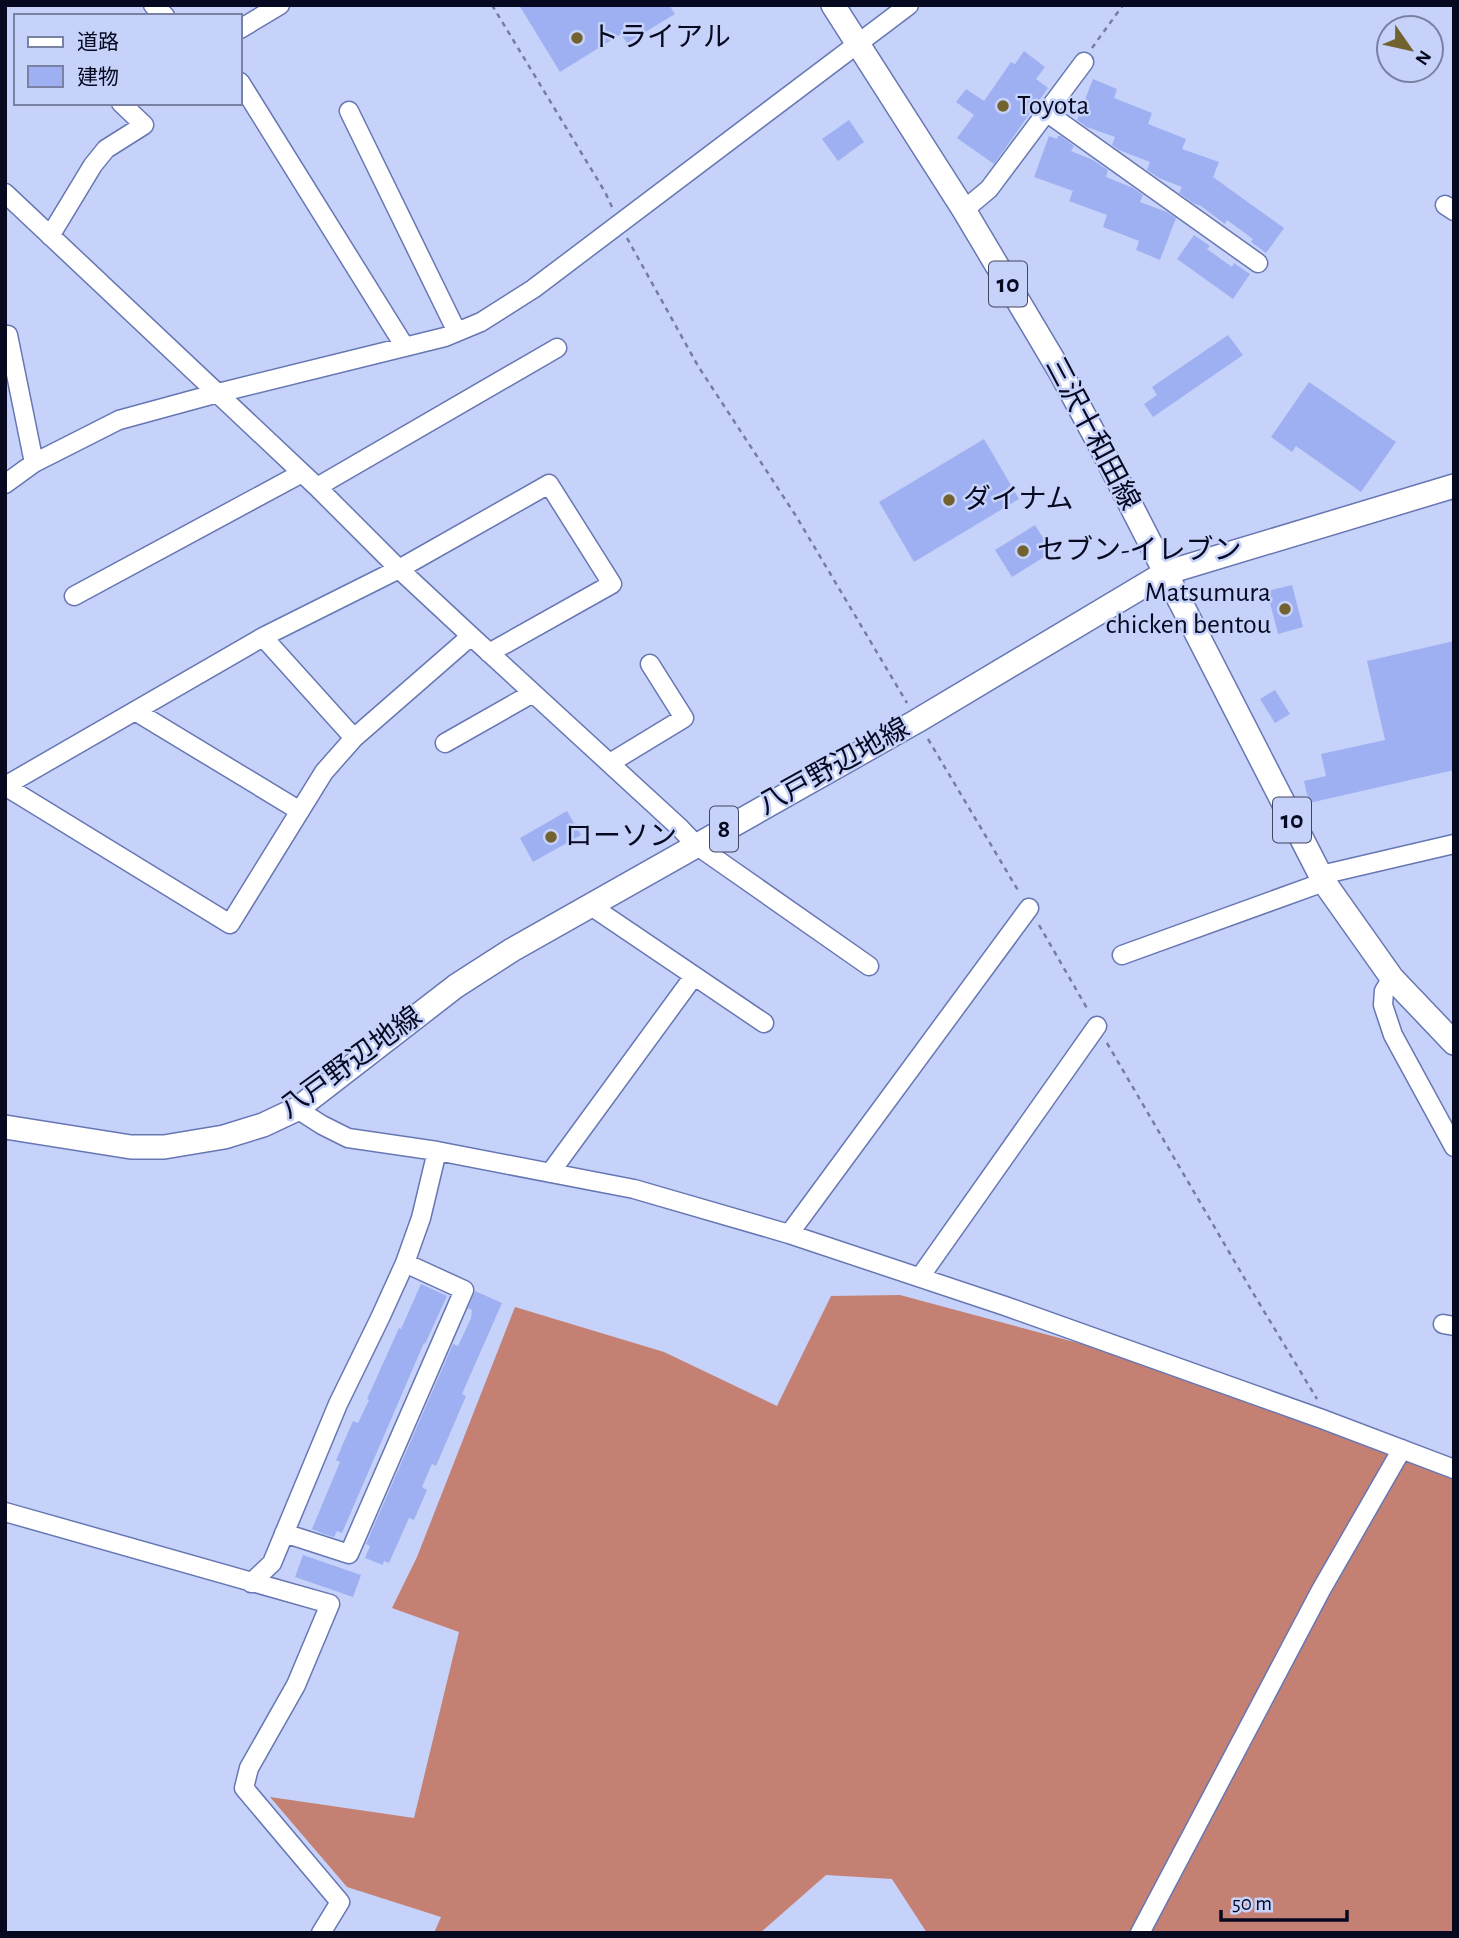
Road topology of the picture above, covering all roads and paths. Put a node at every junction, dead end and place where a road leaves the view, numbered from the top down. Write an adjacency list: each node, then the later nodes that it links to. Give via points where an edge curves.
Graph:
1 (280, 5): 6 (street)
2 (492, 5): 17 (path, via 605,192)
3 (834, 5): 7 (main road, 三沢十和田線 / 10)
4 (909, 5): 7 (street)
5 (1123, 5): 8 (path)
6 (242, 28)
7 (858, 45): 14 (main road, 三沢十和田線 / 10); 17 (street)
8 (1084, 61): 12 (street)
9 (242, 85): 22 (street)
10 (123, 105): 18 (street, via 144,125 106,149)
11 (349, 111): 20 (street)
12 (1046, 112): 14 (street, via 989,189); 19 (street)
13 (5, 193): 15 (street)
14 (964, 210): 31 (main road, 三沢十和田線 / 10, via 1061,373)
15 (24, 212): 16 (street); 18 (street)
16 (5, 215)
17 (620, 225): 20 (street, via 533,289); 39 (path, via 698,366 796,516)
18 (50, 236): 24 (street)
19 (1258, 262)
20 (457, 332): 22 (street)
21 (5, 335): 25 (street)
22 (405, 347): 24 (street)
23 (557, 348): 29 (street)
24 (218, 393): 25 (street, via 119,420); 26 (street)
25 (34, 463): 27 (street)
26 (302, 474): 29 (street); 32 (street)
27 (5, 485)
28 (1454, 485): 31 (main road, 八戸野辺地線 / 8)
29 (317, 487): 30 (street)
30 (399, 569): 33 (street); 34 (street); 35 (street, via 549,484 612,584)
31 (1165, 573): 39 (main road, 八戸野辺地線 / 8); 47 (main road, 三沢十和田線 / 10)
32 (74, 596)
33 (471, 636): 35 (street); 40 (street)
34 (263, 637): 38 (street); 40 (street)
35 (489, 653): 37 (street)
36 (650, 664): 42 (street, via 684,718)
37 (533, 693): 41 (street); 42 (street)
38 (135, 711): 43 (street); 44 (street)
39 (917, 721): 46 (main road, 八戸野辺地線 / 8); 49 (path)
40 (354, 738): 44 (street, via 324,772)
41 (445, 743)
42 (610, 763): 46 (street)
43 (5, 786): 44 (street, via 230,924)
44 (300, 811)
45 (1454, 844): 47 (street)
46 (696, 845): 48 (main road, 八戸野辺地線 / 8); 51 (street)
47 (1323, 878): 50 (street); 53 (main road, 三沢十和田線 / 10)
48 (591, 906): 52 (street); 57 (main road, 八戸野辺地線 / 8, via 456,986)
49 (1028, 908): 55 (path); 62 (street)
50 (1122, 955)
51 (869, 966)
52 (694, 976): 54 (street); 61 (street)
53 (1392, 978): 56 (main road, 三沢十和田線 / 10); 59 (street, via 1383,1005 1393,1035)
54 (764, 1023)
55 (1097, 1026): 64 (street); 65 (path)
56 (1454, 1043)
57 (297, 1109): 58 (main road, 八戸野辺地線 / 8, via 223,1137 164,1147 131,1147); 60 (street, via 348,1138)
58 (5, 1126)
59 (1454, 1146)
60 (437, 1152): 61 (street); 63 (street)
61 (550, 1173): 62 (street, via 634,1189)
62 (789, 1234): 64 (street)
63 (405, 1263): 69 (street); 69 (street, via 464,1290 349,1555)
64 (920, 1277): 65 (street)
65 (1331, 1422): 66 (street)
66 (1402, 1449): 67 (street); 72 (street, via 1321,1590)
67 (1454, 1469)
68 (5, 1512): 70 (street)
69 (284, 1533): 70 (street, via 272,1563)
70 (251, 1583): 71 (street, via 330,1604 296,1685 249,1768 244,1788 340,1902)
71 (321, 1933)
72 (1140, 1933)

